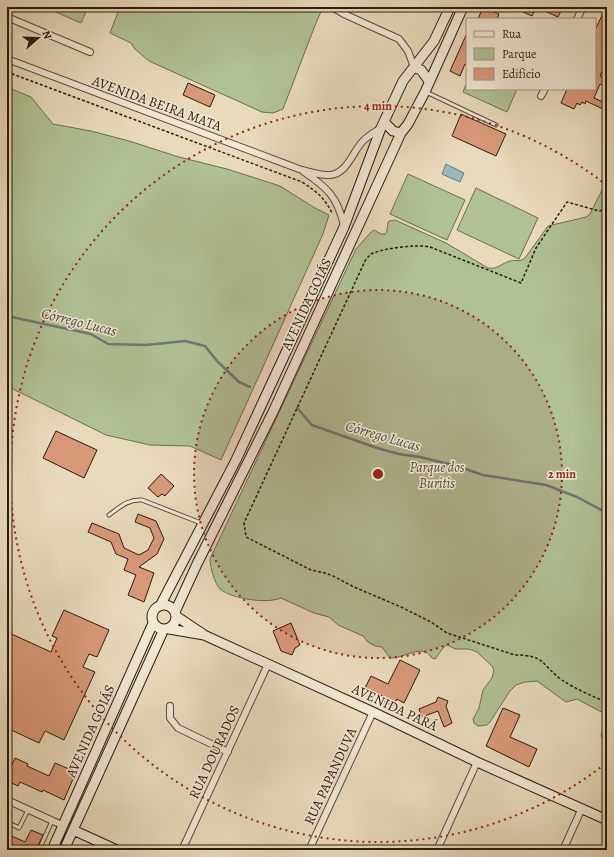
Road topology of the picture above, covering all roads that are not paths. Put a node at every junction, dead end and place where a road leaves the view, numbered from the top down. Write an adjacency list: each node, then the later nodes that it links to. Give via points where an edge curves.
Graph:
1 (332, 7): 9 (street, via 399,39 408,51)
2 (450, 7): 9 (main road, AVENIDA GOIÁS, via 434,41)
3 (464, 7): 10 (main road, AVENIDA GOIÁS)
4 (583, 7): 6 (street)
5 (7, 17): 7 (street)
6 (578, 18)
7 (90, 52)
8 (7, 59): 17 (street, AVENIDA BEIRA MATA)
9 (414, 67): 10 (main road, via 421,70); 14 (main road, AVENIDA GOIÁS, via 403,81)
10 (429, 81): 12 (main road, AVENIDA GOIÁS)
11 (544, 90): 13 (street)
12 (425, 92): 15 (lane); 16 (main road, AVENIDA GOIÁS)
13 (541, 96)
14 (382, 125): 16 (main road); 17 (street, AVENIDA BEIRA MATA, via 363,141 336,174 324,175); 18 (main road, AVENIDA GOIÁS)
15 (496, 125)
16 (401, 133): 22 (main road, AVENIDA GOIÁS, via 273,412 196,564)
17 (299, 169): 18 (street, AVENIDA BEIRA MATA, via 325,187 332,196)
18 (344, 227): 20 (main road, AVENIDA GOIÁS, via 236,460)
19 (109, 514): 20 (lane, via 128,502 142,500)
20 (203, 524): 21 (main road, AVENIDA GOIÁS)
21 (160, 606): 22 (main road, via 170,607); 23 (main road, via 152,615)
22 (175, 614): 24 (main road, via 174,624); 25 (main road)
23 (153, 623): 24 (main road, via 158,628); 37 (main road, AVENIDA GOIÁS)
24 (166, 629): 25 (main road, AVENIDA PARÁ); 38 (main road, AVENIDA GOIÁS)
25 (204, 635): 26 (main road, AVENIDA PARÁ)
26 (268, 664): 28 (main road, AVENIDA PARÁ); 29 (street, RUA DOURADOS)
27 (170, 706): 29 (street, via 170,718 178,728)
28 (373, 712): 30 (main road, AVENIDA PARÁ); 44 (street, RUA PAPANDUVA)
29 (228, 752): 43 (street, RUA DOURADOS)
30 (477, 762): 32 (main road, AVENIDA PARÁ); 45 (street)
31 (7, 800): 33 (street)
32 (582, 808): 34 (main road, AVENIDA PARÁ); 46 (street)
33 (28, 810): 35 (street); 36 (lane, via 19,828)
34 (607, 820)
35 (52, 821): 37 (street); 39 (lane)
36 (7, 822)
37 (64, 826): 40 (main road, AVENIDA GOIÁS)
38 (73, 830): 41 (main road, AVENIDA GOIÁS); 42 (main road)
39 (39, 850)
40 (52, 850)
41 (64, 850)
42 (117, 850)
43 (182, 850)
44 (309, 850)
45 (437, 850)
46 (563, 850)

